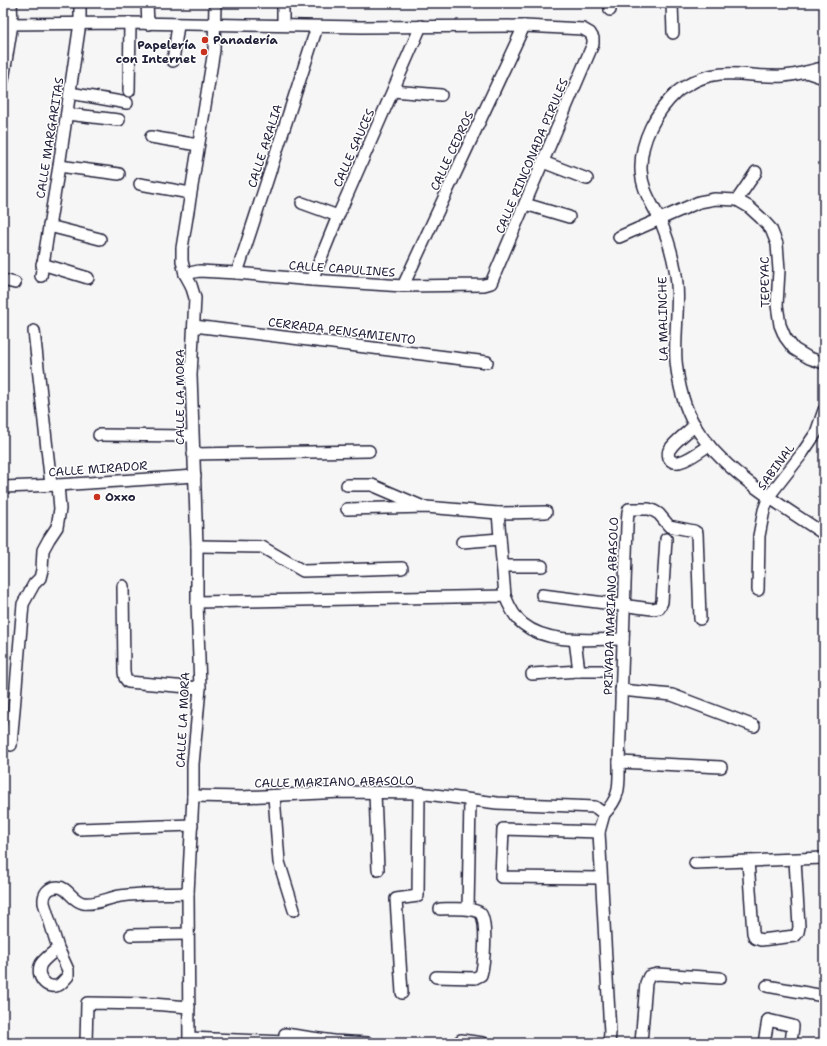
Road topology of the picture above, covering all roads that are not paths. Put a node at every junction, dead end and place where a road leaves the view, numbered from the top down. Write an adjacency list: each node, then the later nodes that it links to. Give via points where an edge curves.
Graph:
1 (11, 3): 9 (street)
2 (80, 3): 7 (street, CALLE MARGARITAS)
3 (148, 3): 10 (street)
4 (215, 3): 12 (street, CALLE LA MORA)
5 (283, 3): 13 (street)
6 (672, 3): 17 (street)
7 (80, 23): 8 (street); 9 (street); 25 (street, CALLE MARGARITAS)
8 (130, 23): 10 (street); 23 (street)
9 (7, 24): 22 (street)
10 (148, 24): 11 (street)
11 (178, 25): 12 (street); 18 (street)
12 (215, 25): 13 (street); 31 (street, CALLE LA MORA, via 214,50)
13 (283, 25): 16 (street)
14 (421, 26): 15 (street); 16 (street); 24 (street, CALLE SAUCES)
15 (524, 26): 32 (street, CALLE RINCONADA PIRULES, via 583,29 593,38 593,44); 55 (street, CALLE CEDROS)
16 (317, 27): 48 (street, CALLE ARALIA)
17 (674, 33)
18 (173, 61)
19 (824, 68): 20 (street, LA MALINCHE)
20 (805, 72): 21 (street); 44 (street, LA MALINCHE, via 784,76 717,74 698,79 678,91 662,107 642,152 641,171 646,195)
21 (824, 78)
22 (3, 80)
23 (129, 91)
24 (393, 91): 26 (street); 42 (street, CALLE SAUCES)
25 (70, 93): 27 (street); 28 (street, CALLE MARGARITAS)
26 (441, 95)
27 (127, 103)
28 (67, 114): 29 (street); 33 (street, CALLE MARGARITAS)
29 (118, 120)
30 (151, 137): 31 (street)
31 (198, 145): 38 (street, CALLE LA MORA)
32 (544, 162): 36 (street); 41 (street, CALLE RINCONADA PIRULES)
33 (59, 166): 35 (street); 45 (street, CALLE MARGARITAS)
34 (756, 172): 39 (street)
35 (119, 174)
36 (587, 178)
37 (140, 184): 38 (street)
38 (190, 193): 49 (street, CALLE LA MORA, via 182,248)
39 (737, 200): 44 (street, via 715,199 699,202); 59 (street, TEPEYAC, via 761,218 771,230 777,244 777,305 785,337 794,349)
40 (302, 203): 42 (street)
41 (525, 204): 43 (street); 50 (street, CALLE RINCONADA PIRULES)
42 (338, 216): 53 (street, CALLE SAUCES)
43 (570, 217)
44 (660, 220): 46 (street); 61 (street, LA MALINCHE, via 675,271 678,308 676,361 688,411)
45 (49, 226): 47 (street); 51 (street, CALLE MARGARITAS, via 41,270)
46 (619, 237)
47 (100, 240)
48 (237, 273): 49 (street, CALLE CAPULINES, via 199,271); 53 (street, CALLE CAPULINES)
49 (185, 274): 56 (street, CALLE LA MORA, via 195,298)
50 (494, 277): 55 (street, CALLE CAPULINES, via 491,283 484,285)
51 (88, 278)
52 (3, 280): 54 (street)
53 (312, 280): 55 (street, CALLE CAPULINES)
54 (15, 283)
55 (403, 286)
56 (194, 326): 58 (street, CERRADA PENSAMIENTO); 63 (street, CALLE LA MORA, via 191,375)
57 (34, 331): 68 (street)
58 (487, 362)
59 (824, 363)
60 (824, 410): 71 (street, SABINAL, via 816,433)
61 (695, 425): 64 (street, LA MALINCHE); 64 (street, via 670,449 669,458 681,463)
62 (99, 434): 63 (street)
63 (192, 436): 66 (street, CALLE LA MORA)
64 (709, 445): 71 (street, LA MALINCHE, via 730,466)
65 (369, 451): 66 (street)
66 (193, 454): 67 (street, CALLE LA MORA)
67 (195, 476): 68 (street, CALLE MIRADOR); 80 (street, CALLE LA MORA)
68 (54, 485): 70 (street, CALLE MIRADOR); 99 (street, via 60,510 57,527 43,550 40,578 23,604)
69 (347, 485): 72 (street, via 372,485)
70 (3, 487)
71 (769, 496): 76 (street, LA MALINCHE); 85 (street, SABINAL, via 759,536)
72 (426, 507): 73 (street); 75 (street)
73 (347, 509)
74 (546, 512): 75 (street)
75 (498, 513): 77 (street)
76 (824, 534)
77 (500, 539): 79 (street); 81 (street)
78 (666, 539): 89 (street, via 662,602 659,608)
79 (462, 542)
80 (197, 546): 83 (street, via 262,547 303,571); 88 (street, CALLE LA MORA)
81 (503, 566): 82 (street); 87 (street)
82 (542, 566)
83 (402, 568)
84 (123, 586): 96 (street, via 124,672 128,682)
85 (758, 590)
86 (542, 595): 89 (street)
87 (505, 596): 88 (street); 92 (street, via 523,624 541,635)
88 (197, 602): 96 (street, CALLE LA MORA)
89 (624, 606): 90 (street, PRIVADA MARIANO ABASOLO, via 628,512 629,509 649,509 659,514 669,526 697,533); 91 (street, PRIVADA MARIANO ABASOLO)
90 (700, 619)
91 (623, 639): 92 (street); 97 (street, PRIVADA MARIANO ABASOLO)
92 (575, 640): 94 (street)
93 (602, 670): 94 (street)
94 (579, 671): 95 (street)
95 (532, 674)
96 (200, 688): 104 (street, CALLE LA MORA, via 192,764)
97 (621, 690): 98 (street, via 672,696); 100 (street, PRIVADA MARIANO ABASOLO)
98 (754, 726)
99 (11, 745)
100 (619, 762): 101 (street); 107 (street, PRIVADA MARIANO ABASOLO, via 619,790 613,805)
101 (721, 767)
102 (374, 793): 103 (street, CALLE MARIANO ABASOLO); 105 (street, CALLE MARIANO ABASOLO); 115 (street)
103 (419, 793): 106 (street, CALLE MARIANO ABASOLO); 127 (street, via 418,896 396,899)
104 (193, 796): 105 (street, CALLE MARIANO ABASOLO); 108 (street, CALLE LA MORA)
105 (274, 796): 120 (street, via 279,862)
106 (470, 800): 107 (street, CALLE MARIANO ABASOLO); 119 (street)
107 (600, 810): 110 (street)
108 (192, 825): 109 (street); 117 (street, CALLE LA MORA)
109 (79, 829)
110 (599, 832): 116 (street); 116 (street, via 503,829 501,878)
111 (824, 858): 112 (street)
112 (794, 860): 113 (street); 113 (street, via 798,932 795,936 761,940 755,938 753,933)
113 (748, 861): 114 (street)
114 (695, 863)
115 (378, 870)
116 (600, 878): 138 (street)
117 (188, 893): 121 (street, CALLE LA MORA); 123 (street, via 119,896 84,903 75,900 62,888 50,889 43,897)
118 (440, 909): 119 (street)
119 (468, 909): 124 (street, via 479,912 484,924 481,975 475,978)
120 (294, 910)
121 (188, 934): 122 (street); 129 (street, CALLE LA MORA)
122 (131, 935)
123 (58, 948)
124 (436, 977)
125 (720, 978): 139 (street, via 657,974 649,976 646,983)
126 (767, 986): 128 (street)
127 (402, 993)
128 (824, 996)
129 (189, 1007): 130 (street, CALLE LA MORA); 134 (street, via 87,1003)
130 (189, 1041): 131 (street)
131 (217, 1041): 132 (street)
132 (285, 1042): 133 (street, via 285,1034)
133 (333, 1042): 135 (street)
134 (86, 1043)
135 (368, 1043)
136 (458, 1043): 137 (street, via 461,1040)
137 (483, 1043)
138 (609, 1043)
139 (641, 1043)
140 (764, 1043): 141 (street, via 768,1020 793,1026)
141 (791, 1043)

